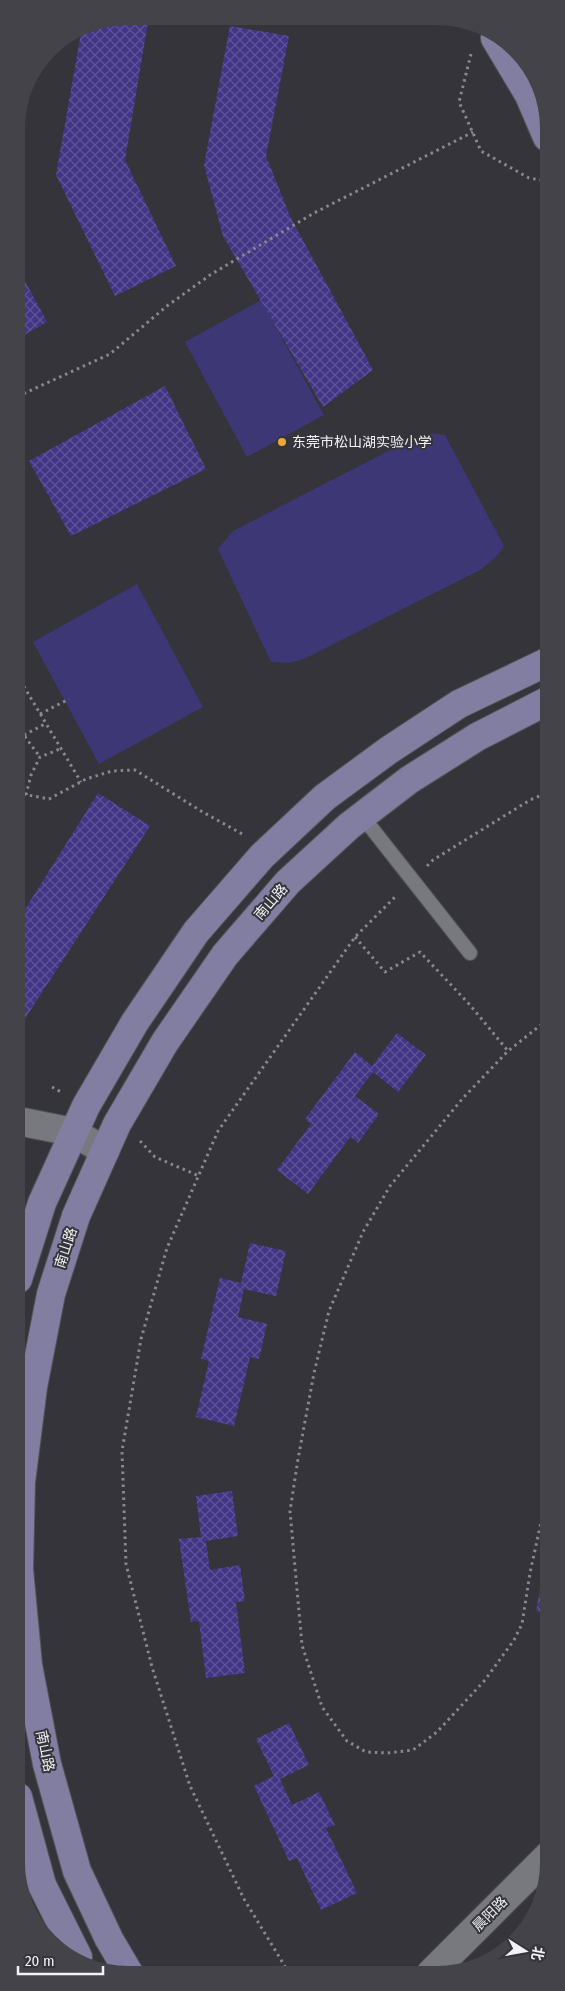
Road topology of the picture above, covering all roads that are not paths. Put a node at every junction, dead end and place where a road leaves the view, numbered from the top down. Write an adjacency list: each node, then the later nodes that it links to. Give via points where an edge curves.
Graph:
1 (484, 42): 2 (main road, via 529,95)
2 (540, 121)
3 (540, 665): 8 (main road, via 458,704 389,750 325,797 272,847 196,932 135,1022)
4 (540, 705): 5 (main road, 南山路, via 477,737)
5 (362, 816): 6 (lane); 9 (main road, 南山路, via 288,882 226,955 165,1042 117,1124)
6 (470, 953)
7 (25, 1123): 8 (street)
8 (73, 1132): 9 (street); 10 (main road, via 42,1203)
9 (105, 1151): 11 (main road, 南山路, via 76,1216 51,1294)
10 (25, 1258)
11 (25, 1450)
12 (25, 1633): 16 (main road, 南山路, via 47,1764 77,1871)
13 (25, 1822): 15 (main road, via 42,1884)
14 (540, 1863): 17 (street, 晨阳路)
15 (75, 1951)
16 (125, 1966)
17 (438, 1966)

